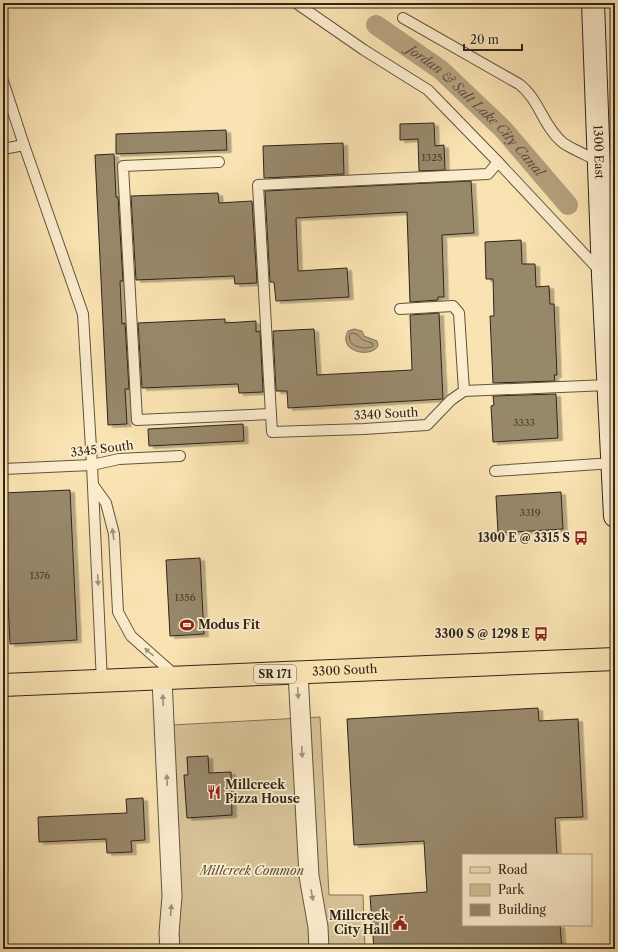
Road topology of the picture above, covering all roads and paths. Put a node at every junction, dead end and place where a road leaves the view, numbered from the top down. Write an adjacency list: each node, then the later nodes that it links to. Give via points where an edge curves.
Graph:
1 (296, 3): 9 (lane, via 428,90)
2 (593, 3): 7 (main road, 1300 East)
3 (403, 18): 7 (lane, via 524,88 562,143)
4 (3, 81): 5 (lane)
5 (24, 145): 6 (lane); 17 (lane, via 83,314)
6 (3, 149)
7 (598, 161): 10 (main road, 1300 East)
8 (218, 162): 14 (lane, via 123,166 136,420)
9 (498, 162): 10 (lane); 14 (lane, via 488,174 258,185)
10 (603, 275): 12 (main road, 1300 East)
11 (400, 309): 13 (lane, via 453,306 459,313)
12 (608, 385): 13 (lane); 16 (main road, 1300 East)
13 (464, 391): 14 (lane, 3340 South, via 451,400 427,425 272,432)
14 (271, 414)
15 (180, 456): 17 (lane, 3345 South, via 119,459)
16 (613, 463): 19 (lane); 21 (main road, 1300 East)
17 (92, 465): 18 (lane, 3345 South); 20 (lane)
18 (3, 470)
19 (495, 471)
20 (93, 485): 24 (lane, one-way to 20, via 131,636 118,612 114,534 106,503); 25 (lane, one-way to 25)
21 (615, 516)
22 (615, 659): 23 (main road, 3300 South / SR 171)
23 (298, 673): 24 (main road, 3300 South / SR 171); 28 (street, one-way to 28, via 309,876 318,926)
24 (170, 679): 25 (main road, 3300 South / SR 171); 27 (street, one-way to 24)
25 (102, 682): 26 (main road, 3300 South / SR 171)
26 (3, 685)
27 (170, 949)
28 (319, 949)

